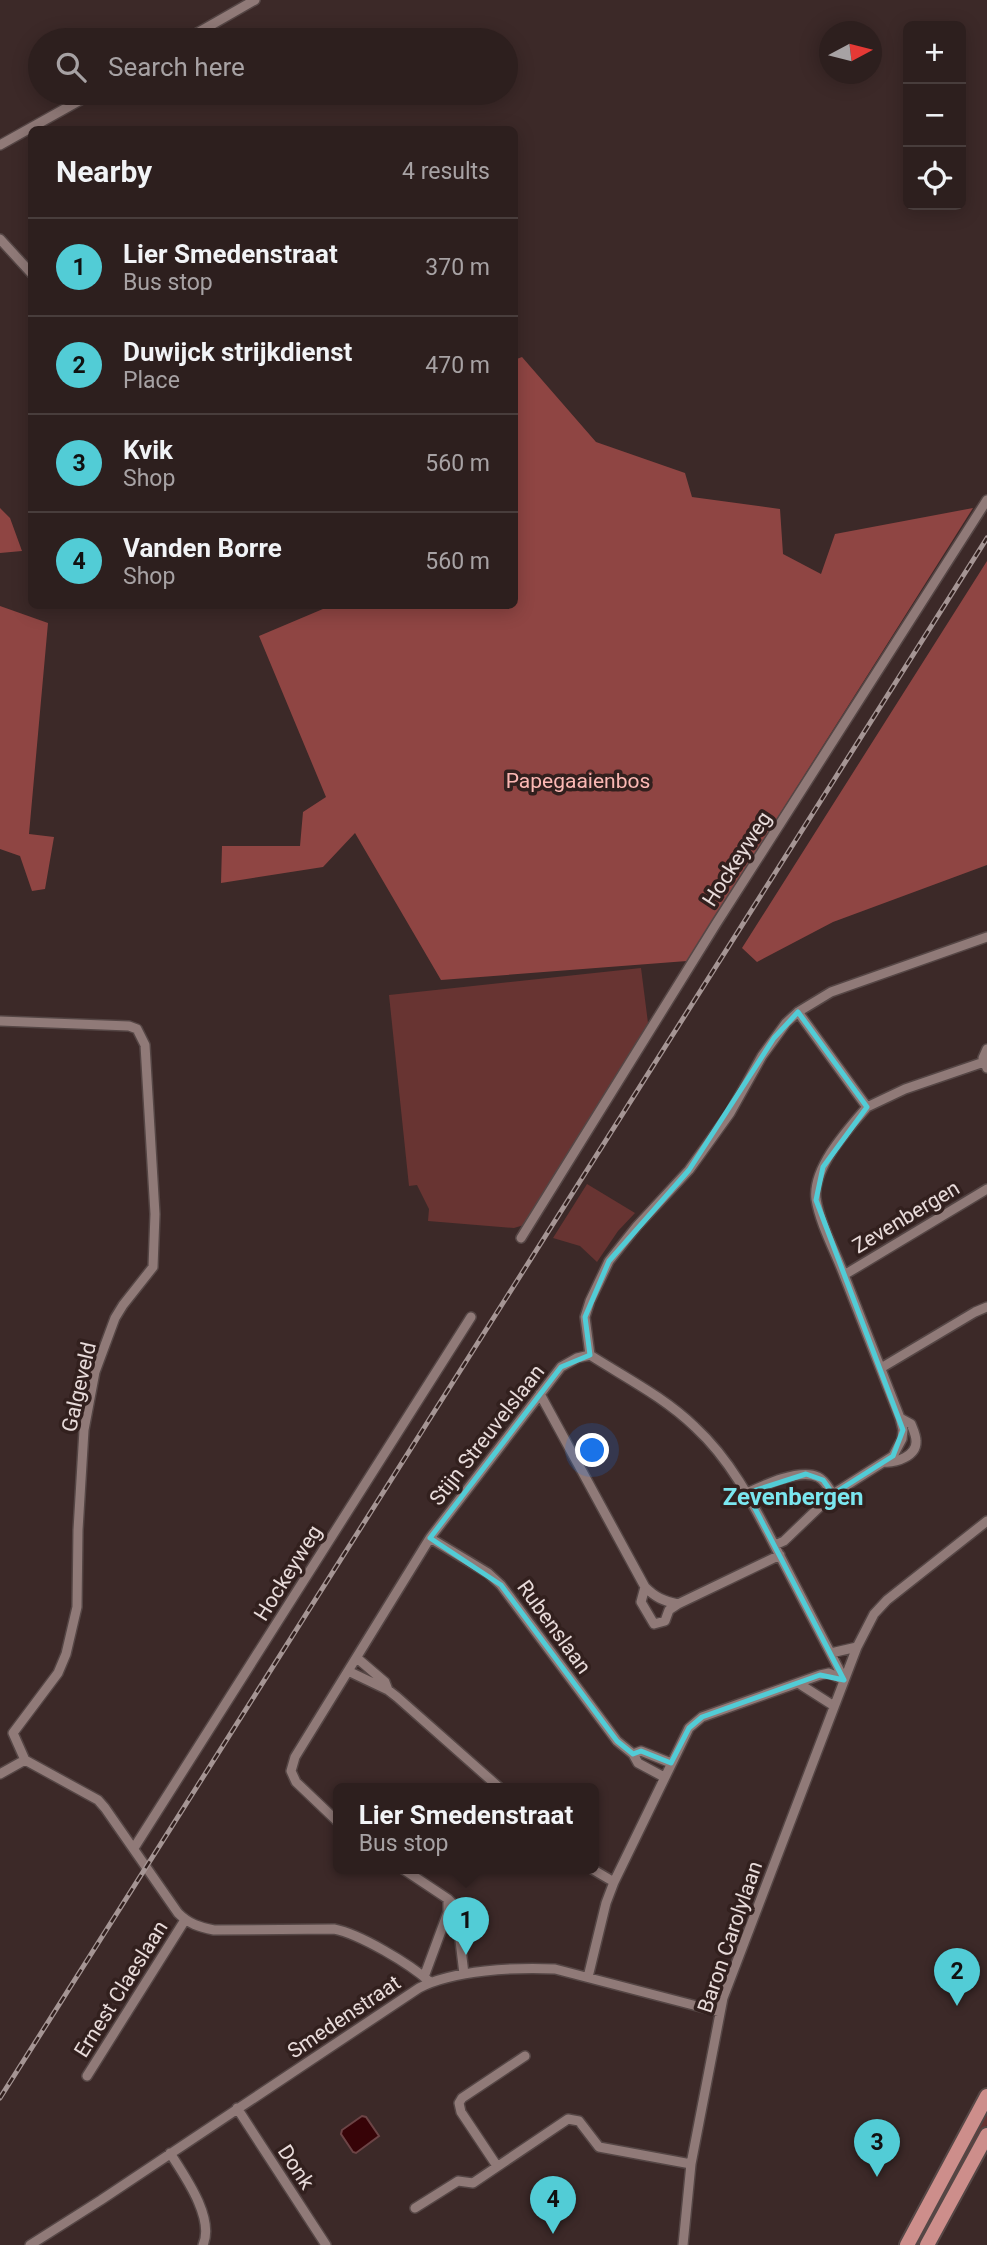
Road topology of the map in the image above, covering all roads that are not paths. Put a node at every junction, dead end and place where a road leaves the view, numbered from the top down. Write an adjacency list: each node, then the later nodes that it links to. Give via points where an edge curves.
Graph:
1 (255, 0): 2 (street)
2 (205, 28)
3 (72, 105): 4 (street)
4 (34, 126)
5 (28, 129): 6 (street)
6 (0, 145)
7 (0, 239): 8 (street)
8 (28, 270)
9 (987, 500): 17 (street, Hockeyweg)
10 (987, 937): 11 (street, via 831,992)
11 (798, 1013): 15 (street); 21 (street, via 774,1038 730,1113 689,1170 609,1261 585,1317)
12 (0, 1021): 43 (street, Galgeveld, via 137,1029 145,1045 155,1214 153,1267 115,1318 95,1372 84,1430 77,1607 63,1664 13,1733)
13 (987, 1049): 14 (street, Zevenbergen)
14 (985, 1065): 15 (street, Zevenbergen, via 905,1089)
15 (867, 1107): 18 (street, Zevenbergen, via 823,1167 816,1187 818,1207)
16 (987, 1189): 18 (street, Zevenbergen)
17 (521, 1238)
18 (844, 1275): 22 (street, Zevenbergen)
19 (987, 1307): 22 (street)
20 (471, 1317): 49 (street, Hockeyweg)
21 (590, 1355): 23 (street, Stijn Streuvelslaan, via 576,1357 561,1367); 26 (street, via 653,1393 695,1427)
22 (881, 1368): 24 (street, Zevenbergen)
23 (540, 1394): 29 (street, Stijn Streuvelslaan); 32 (street)
24 (900, 1418): 25 (street, Zevenbergen, via 902,1439 898,1450); 25 (street, Zevenbergen, via 911,1424 914,1451 893,1463)
25 (884, 1462): 27 (street, Zevenbergen)
26 (747, 1493): 27 (street, via 806,1474 822,1480); 30 (street)
27 (833, 1494): 30 (street, Zevenbergen)
28 (987, 1521): 34 (street, Baron Carolylaan, via 887,1600)
29 (430, 1538): 36 (street, Stijn Streuvelslaan); 42 (street, Rubenslaan, via 501,1585 617,1741)
30 (775, 1545): 31 (street)
31 (780, 1555): 33 (street); 35 (street)
32 (645, 1587): 33 (street, via 662,1600); 33 (street, via 641,1602 654,1624 665,1621 669,1610)
33 (678, 1604)
34 (857, 1647): 35 (street); 38 (street, Baron Carolylaan)
35 (831, 1653): 38 (street)
36 (357, 1658): 37 (street, Stijn Streuvelslaan); 40 (street)
37 (348, 1671): 40 (street); 48 (street, Stijn Streuvelslaan, via 291,1771 296,1782)
38 (844, 1680): 39 (street, via 829,1673); 41 (street, Baron Carolylaan)
39 (798, 1683): 41 (street); 44 (street, via 696,1720)
40 (388, 1690): 47 (street)
41 (834, 1706): 58 (street, Baron Carolylaan)
42 (633, 1754): 44 (street, via 642,1751); 46 (street, Rubenslaan, via 638,1763)
43 (25, 1760): 45 (street); 49 (street, via 98,1800)
44 (671, 1763): 46 (street)
45 (0, 1774)
46 (664, 1777): 52 (street)
47 (494, 1783)
48 (333, 1817)
49 (134, 1849): 54 (street, Ernest Claeslaan)
50 (599, 1873): 52 (street)
51 (410, 1874): 53 (street)
52 (614, 1882): 56 (street)
53 (448, 1899): 55 (street, via 456,1907); 57 (street)
54 (186, 1920): 57 (street, Ernest Claeslaan, via 215,1930 347,1931); 60 (street, Ernest Claeslaan)
55 (464, 1974): 56 (street, Smedenstraat, via 537,1968); 57 (street, Smedenstraat)
56 (588, 1977): 58 (street, Smedenstraat)
57 (427, 1979): 62 (street, Smedenstraat)
58 (720, 2012): 65 (street, Baron Carolylaan)
59 (525, 2056): 66 (street, via 459,2103)
60 (87, 2076)
61 (987, 2096): 72 (main road)
62 (237, 2109): 64 (street, Smedenstraat); 70 (street, Donk)
63 (987, 2134): 73 (main road)
64 (170, 2153): 68 (street, Smedenstraat); 69 (street, via 198,2199 206,2236)
65 (691, 2164): 66 (street, via 599,2147 579,2121 568,2119); 71 (street, Baron Carolylaan)
66 (497, 2166): 67 (street, via 473,2183 457,2181)
67 (415, 2208)
68 (30, 2245)
69 (203, 2245)
70 (326, 2245)
71 (683, 2245)
72 (907, 2245)
73 (927, 2245)

